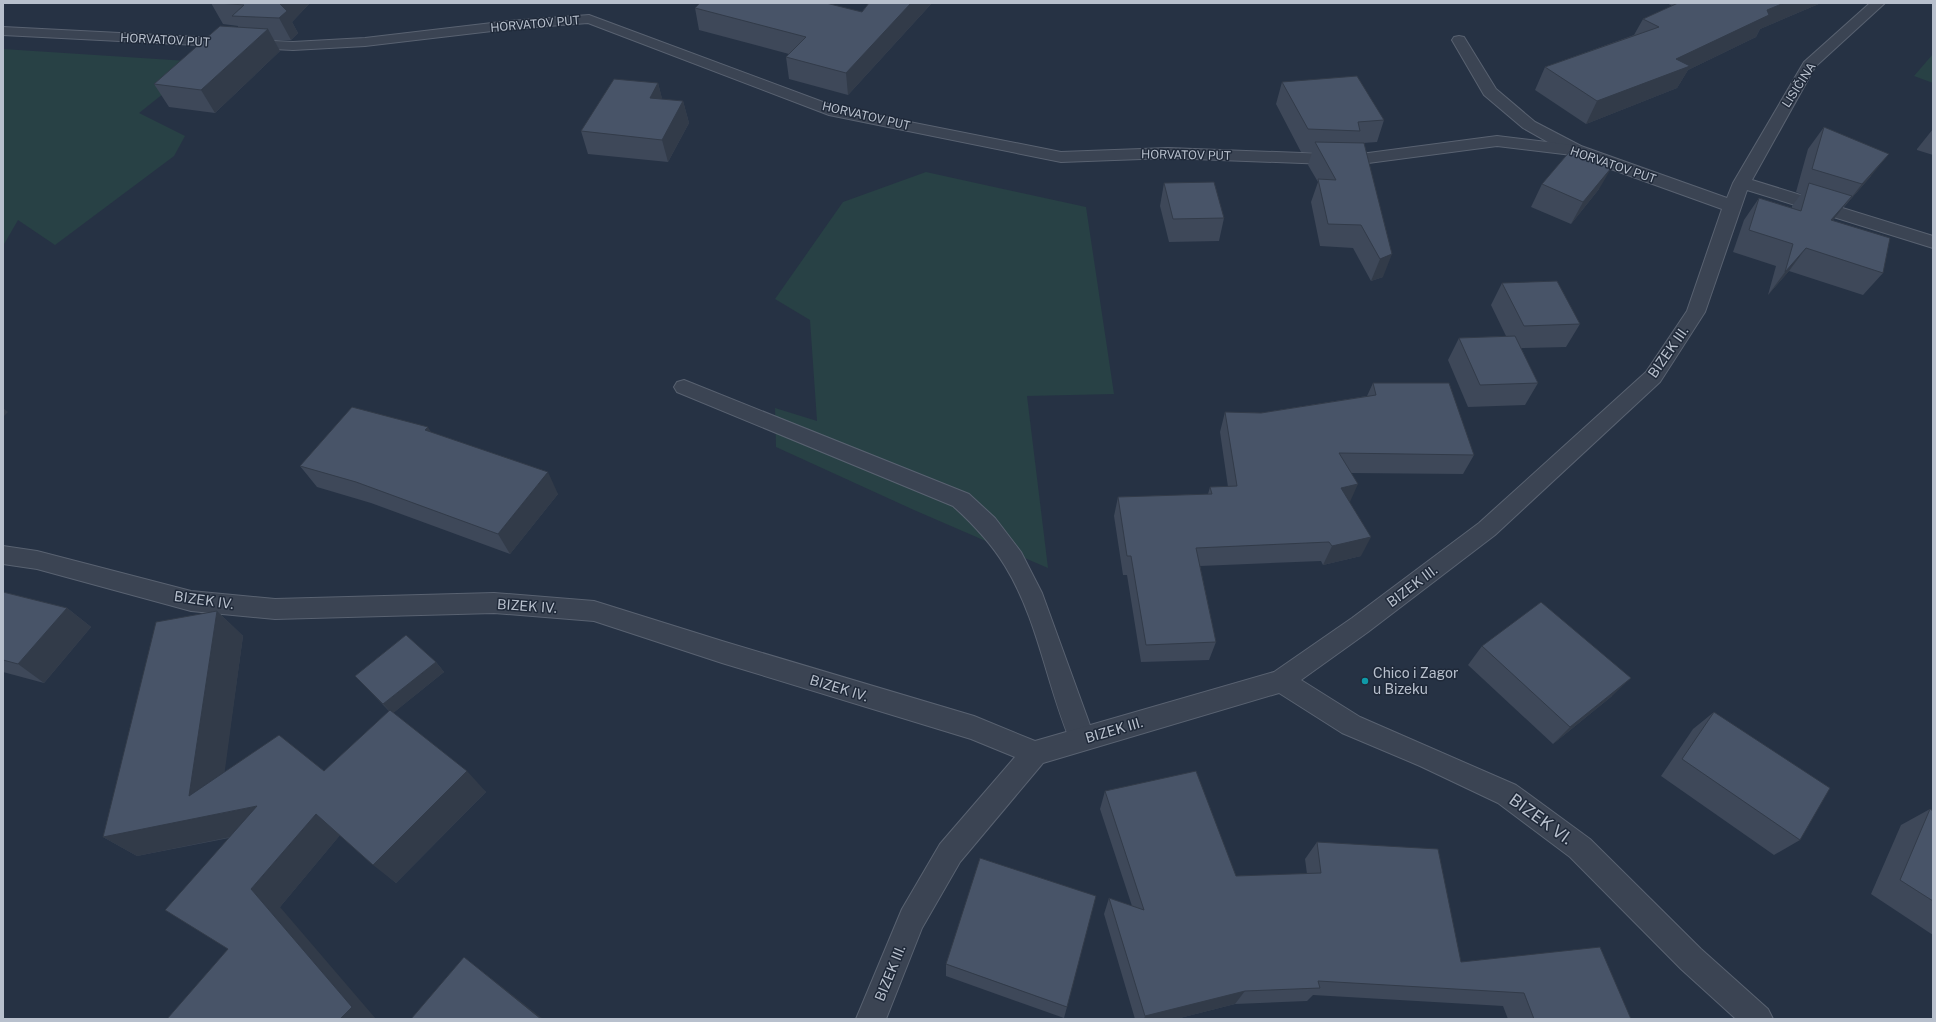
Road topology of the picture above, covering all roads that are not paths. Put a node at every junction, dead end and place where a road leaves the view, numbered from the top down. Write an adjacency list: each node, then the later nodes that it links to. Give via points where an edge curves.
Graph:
1 (1878, 3): 5 (street, LISIČINA, via 1809,65)
2 (3, 31): 4 (street, HORVATOV PUT, via 293,46 365,42 586,13 835,112 1061,157 1168,153 1353,160 1497,141)
3 (1459, 40): 4 (street, via 1490,92 1529,125)
4 (1576, 150): 6 (street, HORVATOV PUT)
5 (1742, 183): 6 (street, BIZEK III.); 7 (street)
6 (1732, 206): 10 (street, BIZEK III., via 1696,312 1653,377 1487,529)
7 (1933, 242)
8 (684, 387): 11 (street, via 961,500 987,524 1013,559 1034,600)
9 (3, 555): 12 (street, BIZEK IV., via 37,560 191,601 221,604 275,609 494,603 594,611 974,728)
10 (1281, 681): 11 (street, BIZEK III.); 14 (street, BIZEK VI., via 1351,725 1507,794 1580,848 1691,959)
11 (1082, 739): 12 (street, BIZEK III.)
12 (1035, 753): 13 (street, BIZEK III., via 950,853 912,918)
13 (871, 1019)
14 (1758, 1019)

